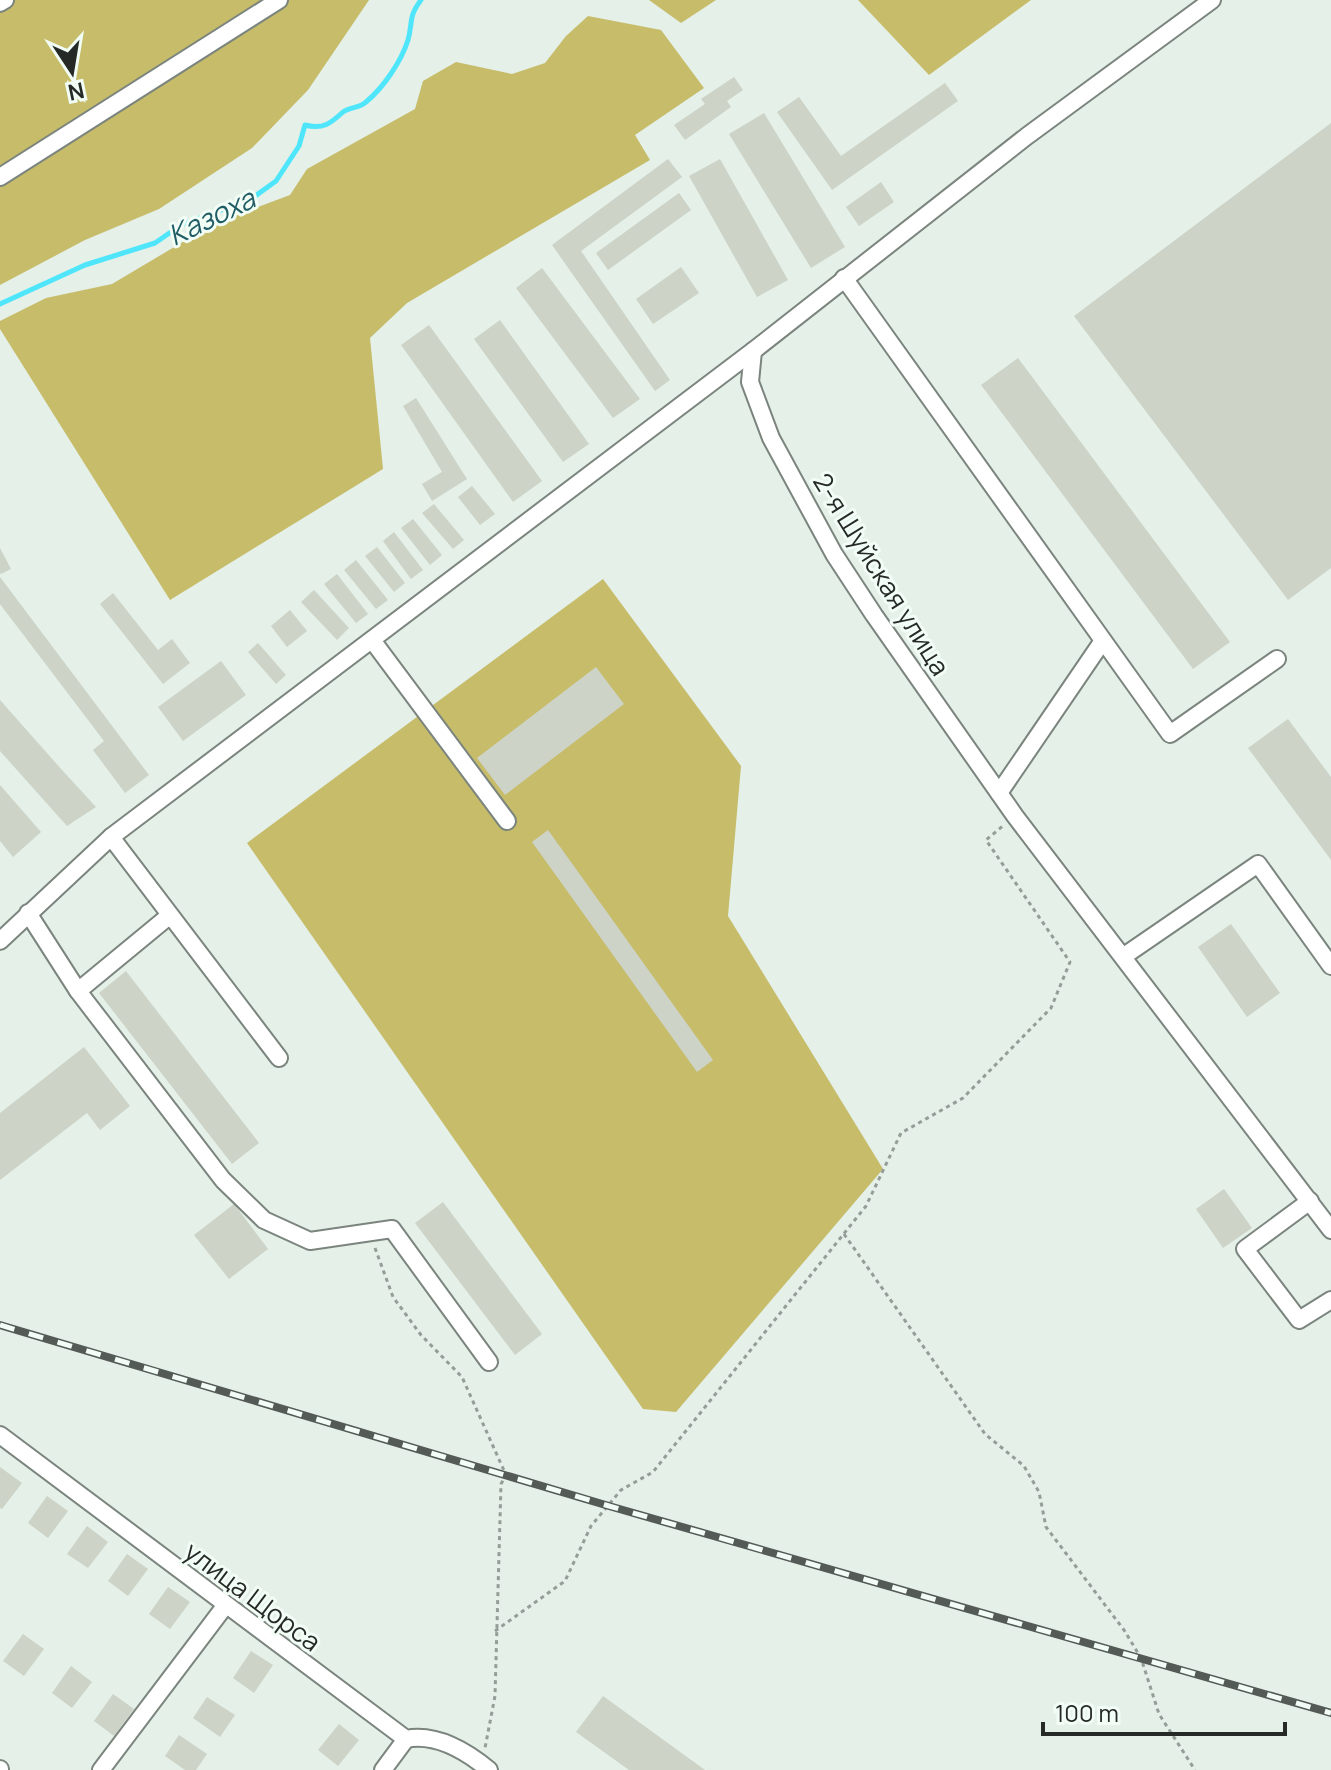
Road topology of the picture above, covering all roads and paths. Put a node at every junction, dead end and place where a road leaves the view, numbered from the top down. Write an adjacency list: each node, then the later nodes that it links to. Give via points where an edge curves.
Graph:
1 (279, 0): 3 (street)
2 (1212, 0): 4 (street)
3 (0, 177)
4 (844, 278): 5 (street); 9 (street)
5 (753, 351): 6 (street); 7 (street, 2-я Шуйская улица)
6 (712, 382): 7 (street); 8 (street)
7 (750, 382): 11 (street, 2-я Шуйская улица, via 771,438 834,554)
8 (372, 640): 13 (street); 14 (street)
9 (1102, 642): 10 (street, via 1170,734); 11 (street)
10 (1277, 659)
11 (999, 793): 12 (street, 2-я Шуйская улица)
12 (1015, 816): 18 (street, 2-я Шуйская улица); 25 (path, via 986,840 1070,962 1051,1008 963,1098 901,1133 866,1206)
13 (507, 821)
14 (111, 837): 15 (street); 16 (street)
15 (28, 913): 17 (street); 20 (street)
16 (169, 916): 20 (street); 21 (street)
17 (0, 941)
18 (1124, 956): 19 (street, via 1258,864); 22 (street, 2-я Шуйская улица)
19 (1331, 966)
20 (78, 991): 24 (street, via 223,1180 264,1220 310,1241)
21 (279, 1058)
22 (1310, 1201): 23 (street, 2-я Шуйская улица); 26 (street, via 1245,1249 1299,1320)
23 (1331, 1230)
24 (369, 1234): 27 (street, via 392,1229); 30 (path, via 393,1297 462,1377 506,1475 501,1484)
25 (844, 1234): 30 (path, via 653,1472 621,1490 591,1526 565,1581); 35 (path, via 985,1434 1024,1466 1039,1492 1046,1527 1124,1630 1141,1658 1159,1714)
26 (1331, 1300)
27 (489, 1362)
28 (0, 1435): 29 (street, улица Щорса)
29 (225, 1606): 31 (street, улица Щорса); 33 (street)
30 (495, 1631): 32 (path, via 495,1696)
31 (406, 1739): 32 (street, улица Щорса, via 422,1736 458,1748); 34 (street)
32 (486, 1767)
33 (101, 1770)
34 (383, 1770)
35 (1195, 1770)

